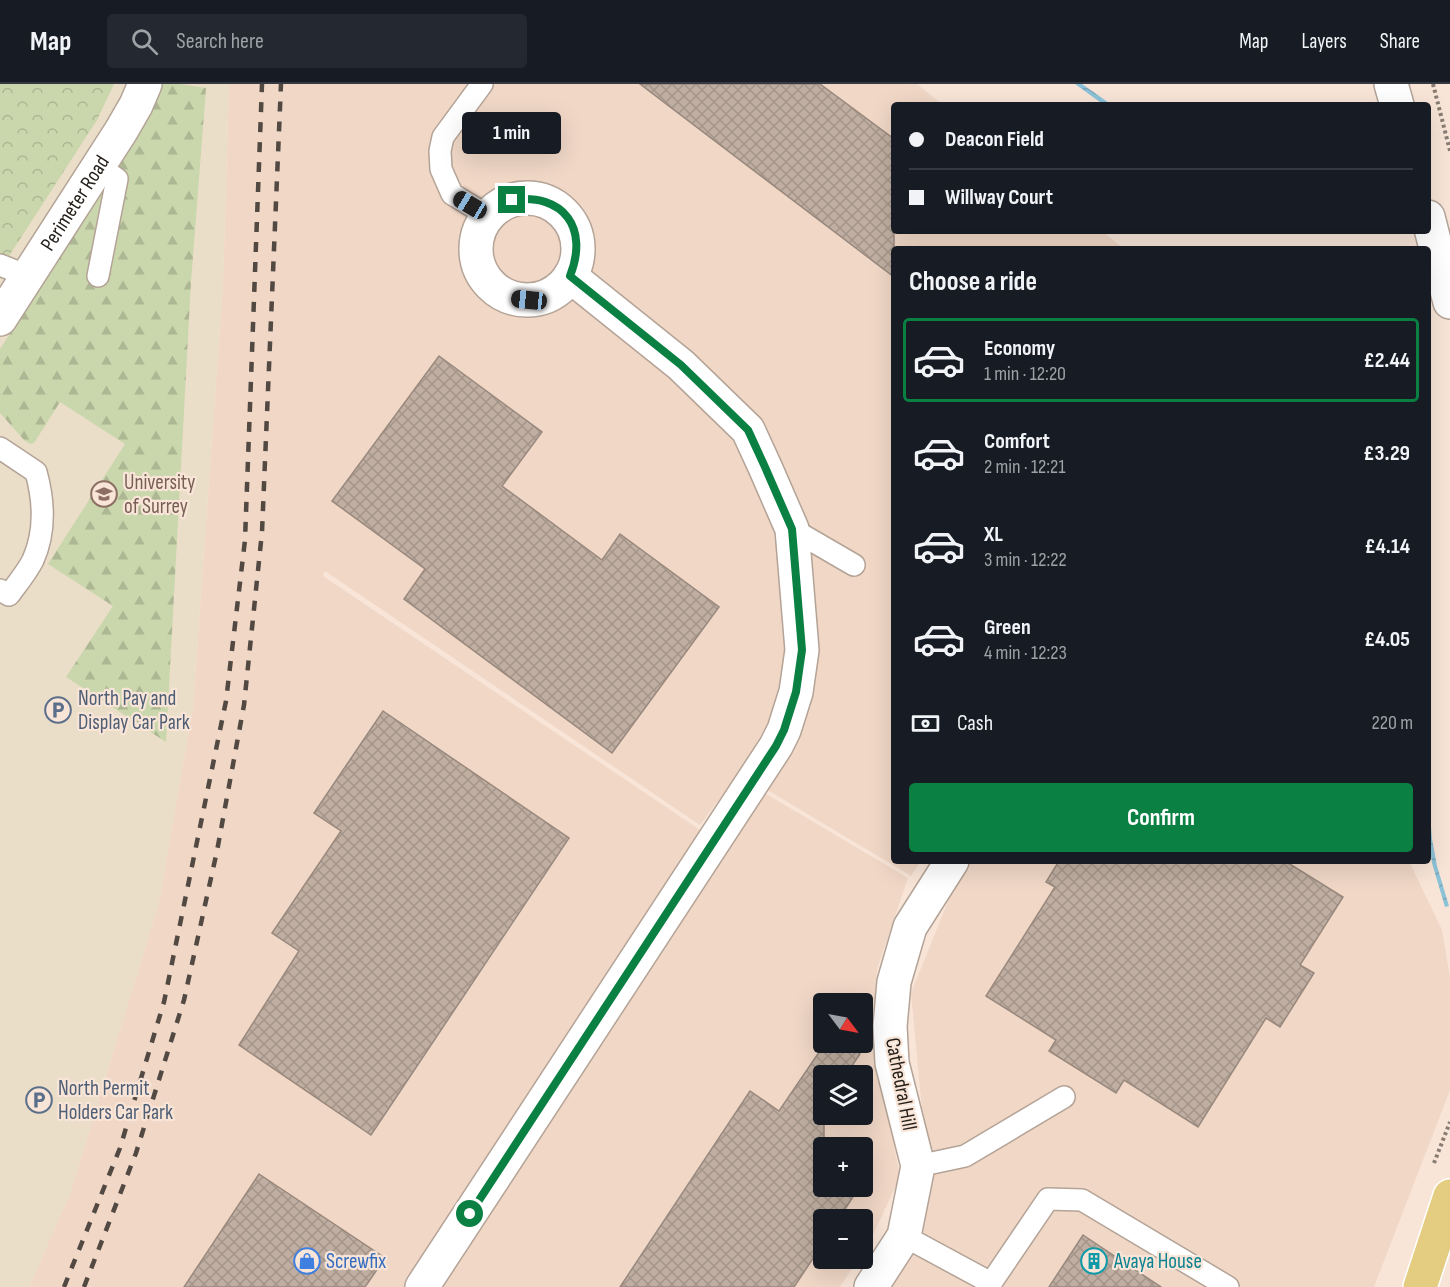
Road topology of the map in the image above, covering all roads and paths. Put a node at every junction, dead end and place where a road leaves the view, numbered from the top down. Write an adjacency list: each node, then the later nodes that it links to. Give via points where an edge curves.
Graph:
1 (145, 84): 7 (street, Perimeter Road)
2 (482, 84): 8 (lane, via 443,137 440,151 441,169 452,194)
3 (1391, 84): 5 (street)
4 (1433, 84): 6 (path)
5 (1397, 102)
6 (1450, 151)
7 (99, 166): 10 (street, Perimeter Road); 11 (lane, via 117,178)
8 (488, 216): 12 (street, via 496,207 529,197 547,201 562,211 578,242 577,260); 12 (street, via 477,235 478,267 499,292 529,300 545,297)
9 (1431, 229): 13 (street)
10 (14, 270): 16 (street, Perimeter Road)
11 (98, 276)
12 (570, 276): 18 (street, via 681,365 748,430)
13 (1450, 302)
14 (1450, 308): 15 (street)
15 (1431, 313)
16 (0, 319)
17 (0, 448): 20 (lane, via 36,472 44,526 33,560 9,595)
18 (792, 529): 19 (lane); 26 (street, via 802,650 796,692 784,730)
19 (854, 565)
20 (0, 590)
21 (945, 870): 23 (street, Cathedral Hill, via 910,927 894,982 892,1063)
22 (1064, 1097): 23 (lane, via 965,1156)
23 (918, 1166): 25 (street, Cathedral Hill)
24 (1450, 1196): 29 (highway)
25 (904, 1236): 27 (street, Cathedral Hill); 28 (lane, via 991,1283 1048,1199 1082,1200)
26 (422, 1287)
27 (871, 1287)
28 (1228, 1287)
29 (1420, 1287)

